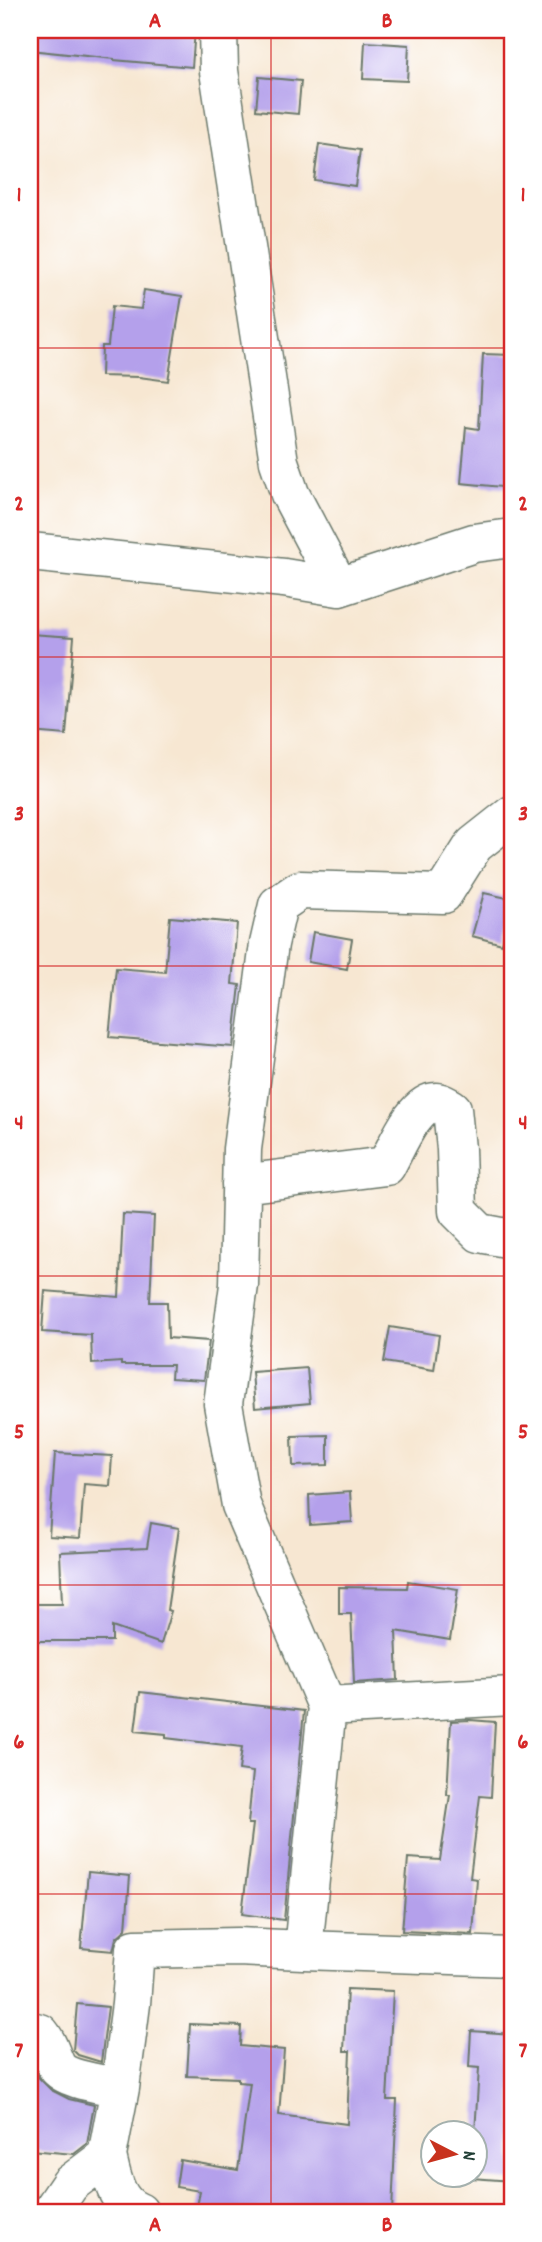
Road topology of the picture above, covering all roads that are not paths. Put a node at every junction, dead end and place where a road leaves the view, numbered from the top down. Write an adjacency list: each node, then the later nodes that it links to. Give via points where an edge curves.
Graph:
1 (218, 30): 4 (street, via 219,71 279,462 290,494)
2 (512, 538): 4 (street, via 474,543)
3 (30, 552): 4 (street)
4 (339, 587)
5 (512, 815): 6 (street, via 474,845 443,894 300,890 278,905 247,1108)
6 (241, 1184): 7 (street, via 386,1166 423,1105 438,1102 452,1109 458,1211 480,1233); 9 (street, via 239,1285 223,1404 241,1505)
7 (512, 1239)
8 (512, 1696): 9 (street)
9 (327, 1706): 10 (street)
10 (303, 1950): 11 (street); 13 (street, via 135,1950)
11 (512, 1956)
12 (30, 2031): 13 (street, via 40,2033 49,2044 61,2072)
13 (120, 2088): 14 (street)
14 (107, 2156): 15 (street, via 69,2184); 16 (street, via 115,2189 131,2210)
15 (51, 2212)
16 (139, 2212)

